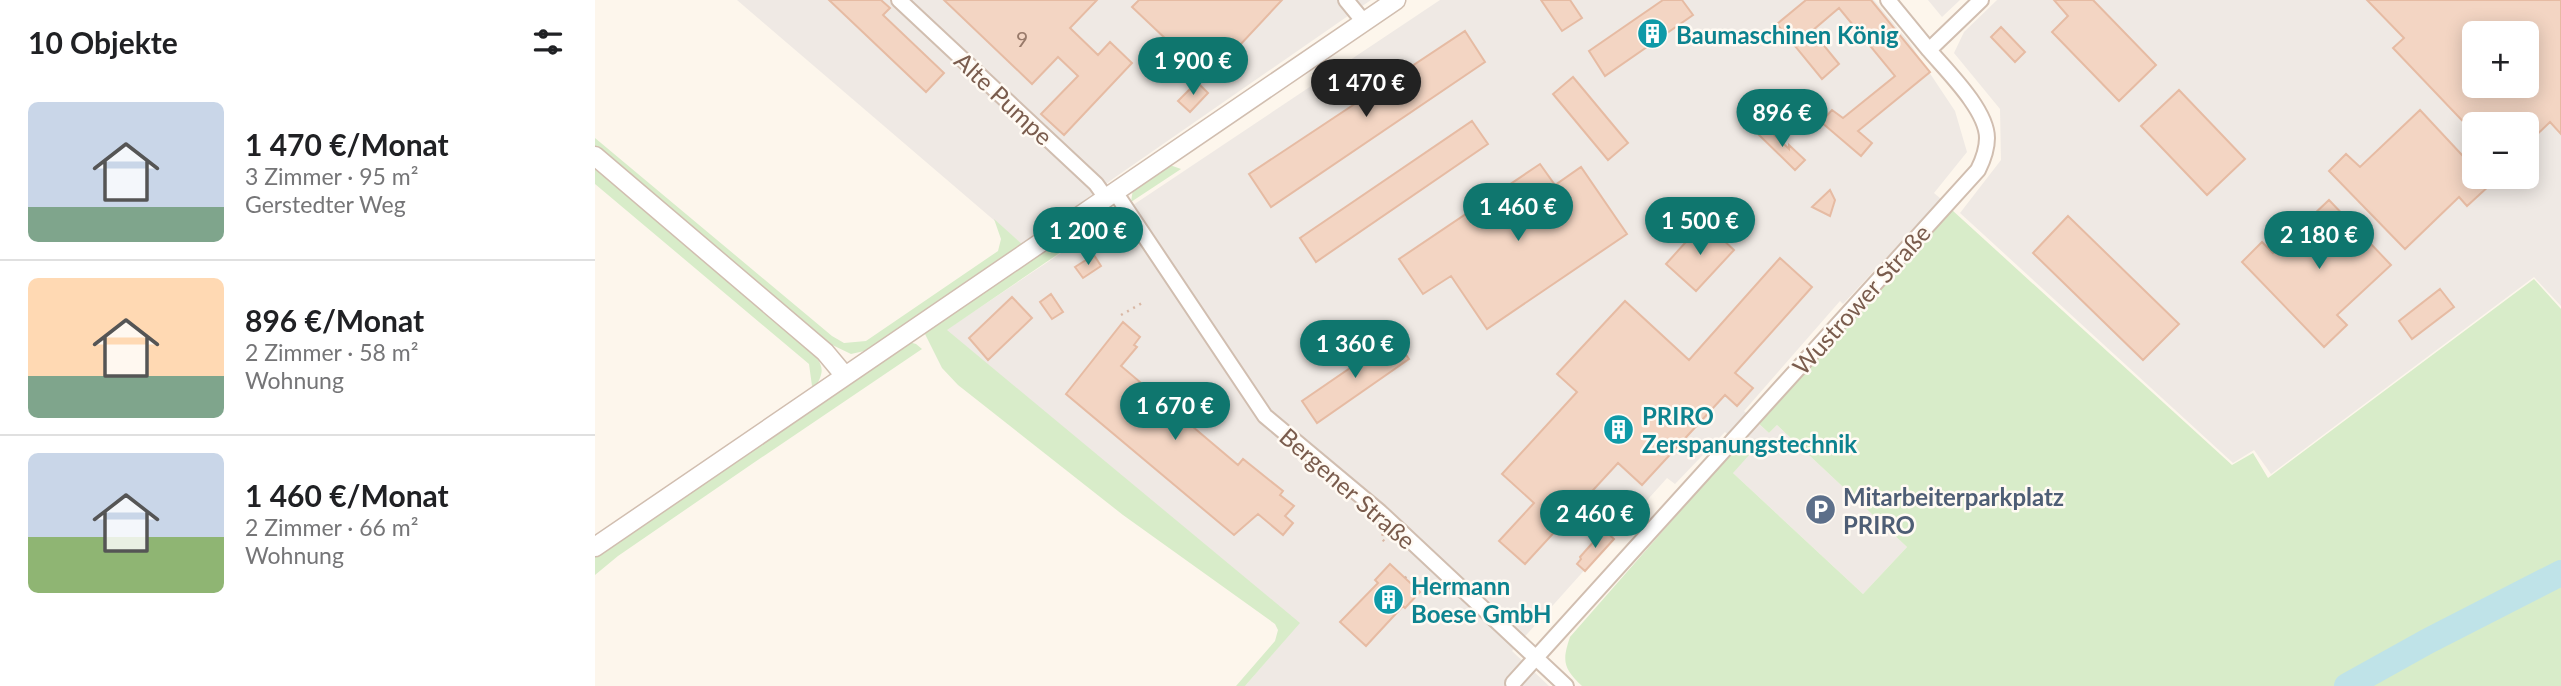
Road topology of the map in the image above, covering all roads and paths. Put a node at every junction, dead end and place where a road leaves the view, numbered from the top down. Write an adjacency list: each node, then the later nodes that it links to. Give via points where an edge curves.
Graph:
1 (899, 0): 9 (street, Alte Pumpe)
2 (1346, 0): 6 (street)
3 (1396, 0): 6 (street)
4 (1888, 0): 7 (street, Wustrower Straße)
5 (1981, 0): 7 (street)
6 (1364, 22): 9 (street)
7 (1929, 50): 18 (street, Wustrower Straße, via 1986,126 1987,147 1978,170)
8 (595, 156): 12 (street, via 825,352)
9 (1111, 195): 12 (street); 18 (street, Bergener Straße, via 1265,416 1380,512)
10 (1144, 302): 11 (path)
11 (1121, 315)
12 (845, 376): 15 (street)
13 (1381, 539): 14 (path)
14 (1387, 544)
15 (595, 547)
16 (1409, 573): 17 (path)
17 (1405, 578)
18 (1537, 657): 19 (street, Wustrower Straße); 20 (street, Bergener Straße)
19 (1513, 683)
20 (1566, 686)

